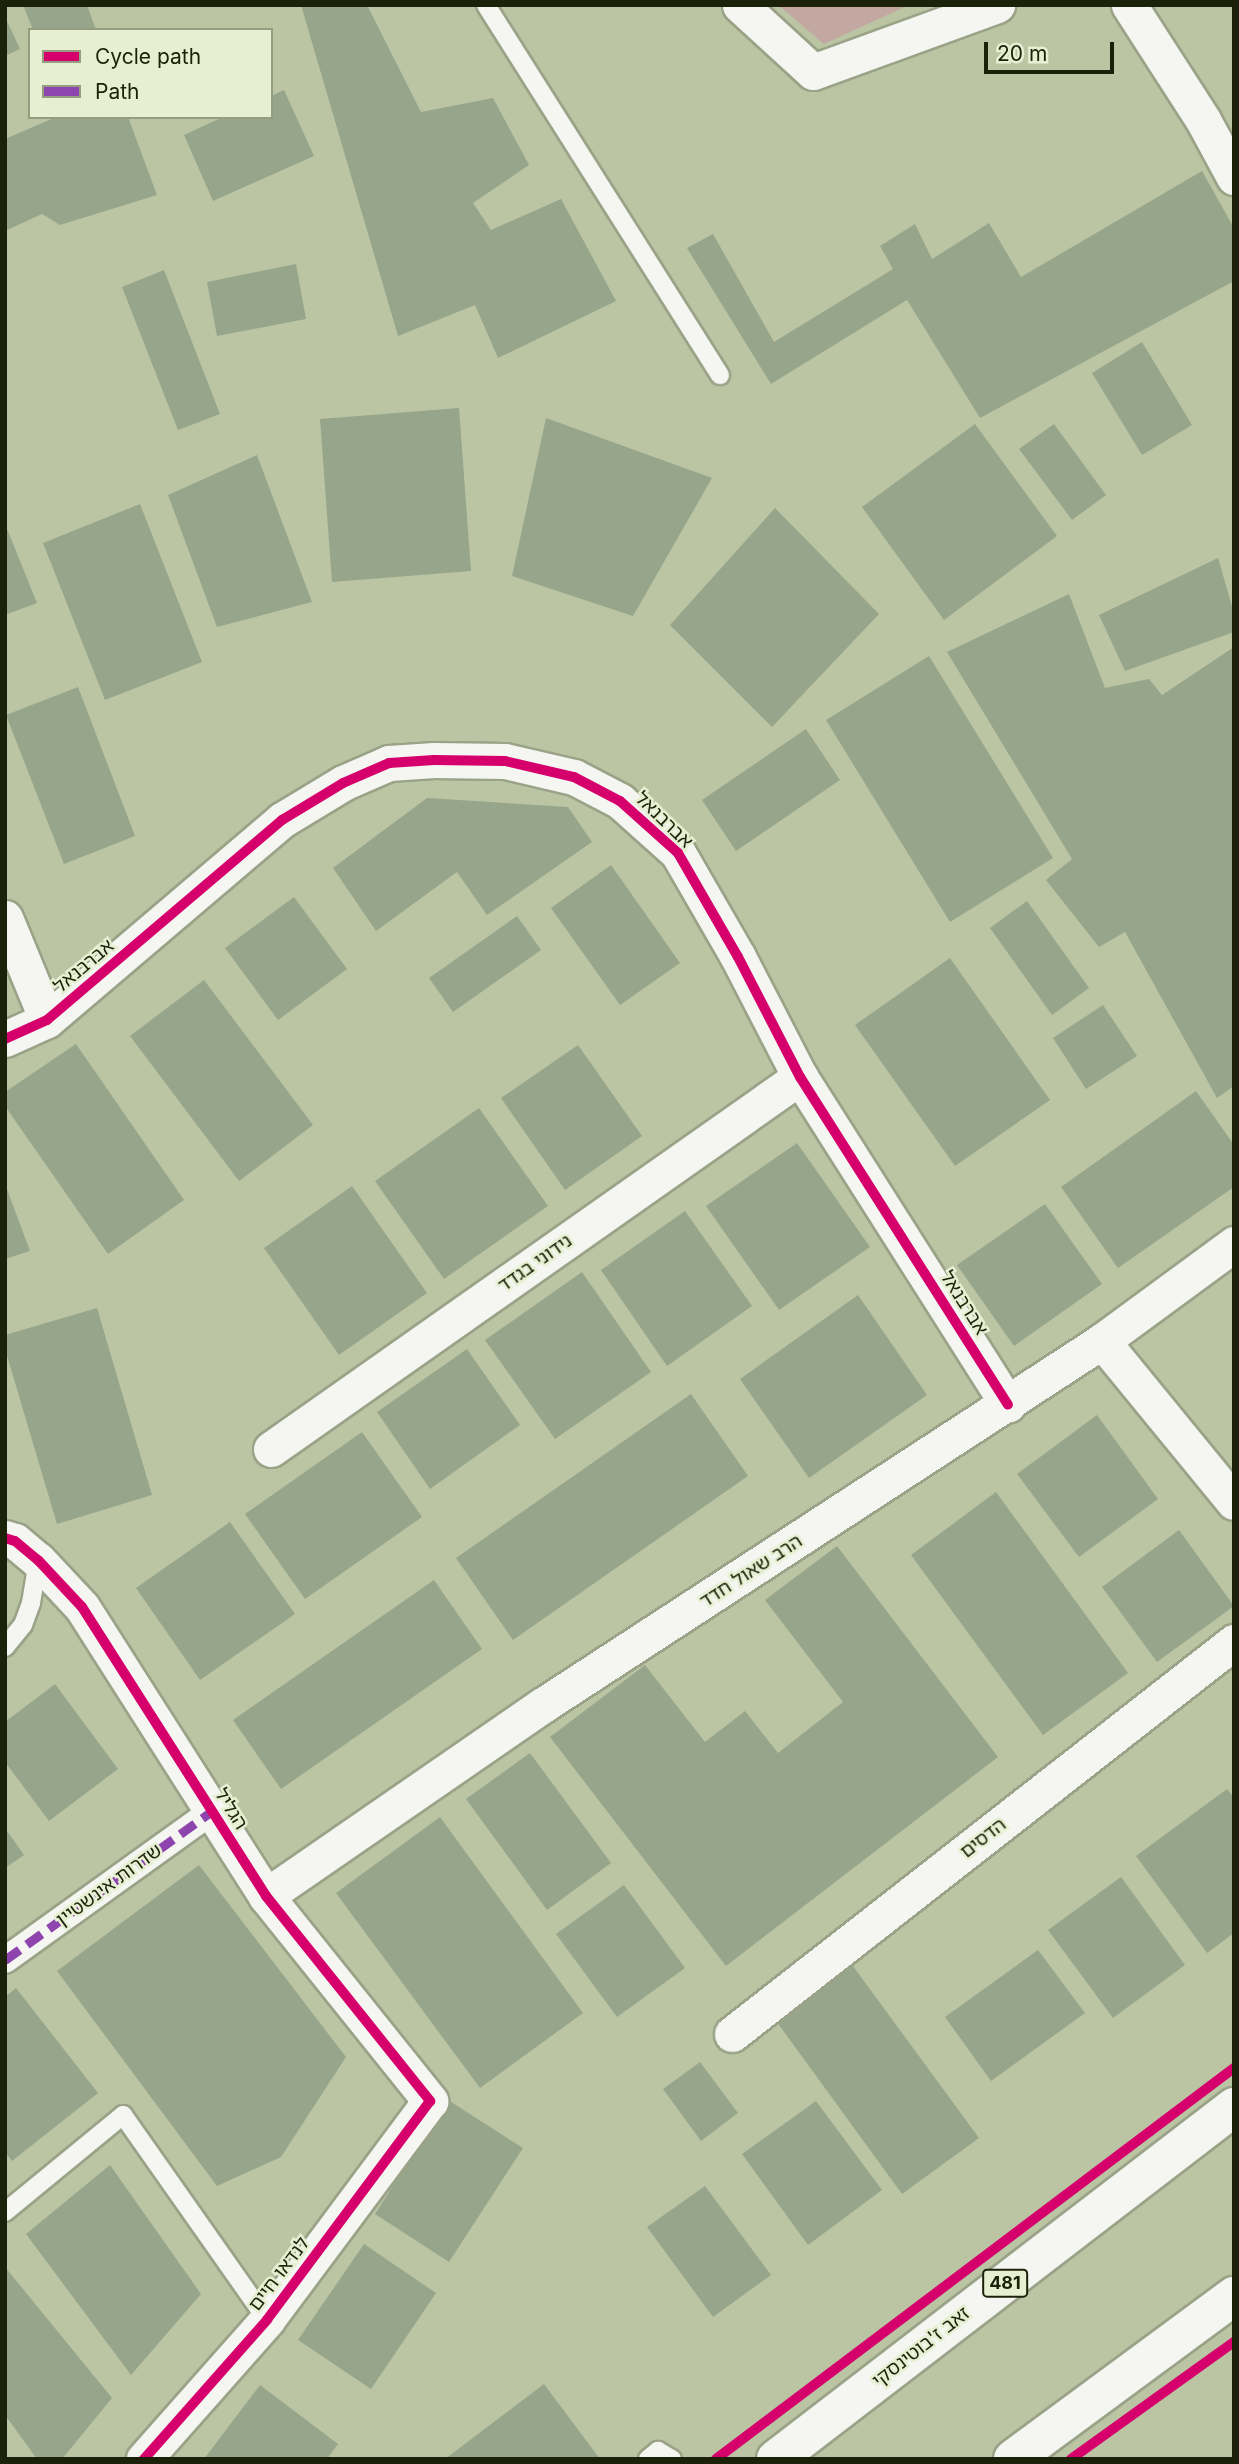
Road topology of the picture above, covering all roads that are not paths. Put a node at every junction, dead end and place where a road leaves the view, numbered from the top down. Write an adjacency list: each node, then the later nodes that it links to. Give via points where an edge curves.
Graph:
1 (486, 5): 6 (lane)
2 (740, 5): 3 (street, via 813,72)
3 (997, 5)
4 (1129, 5): 5 (street)
5 (1234, 177)
6 (720, 375)
7 (5, 918): 8 (street)
8 (47, 1020): 9 (street, אברבנאל); 10 (street, אברבנאל, via 282,820 343,783 389,763 505,761 574,777 609,795 678,853)
9 (5, 1039)
10 (800, 1077): 13 (street, אברבנאל); 14 (street, נידוני בגדד)
11 (1234, 1244): 12 (street, הרב שאול חדד)
12 (1102, 1342): 13 (street, הרב שאול חדד); 15 (street)
13 (1008, 1405): 21 (street, הרב שאול חדד, via 543,1705)
14 (271, 1449)
15 (1234, 1502)
16 (5, 1538): 17 (street, הגליל)
17 (38, 1560): 19 (lane, via 23,1625); 20 (street, הגליל, via 82,1607)
18 (1234, 1642): 23 (street, הדסים)
19 (5, 1647)
20 (212, 1811): 21 (street, הגליל); 22 (street, שדרות אינשטיין)
21 (266, 1896): 24 (street, הגליל)
22 (5, 1960)
23 (732, 2034)
24 (430, 2101): 28 (street, לנדאו חיים)
25 (1234, 2107): 32 (main road, זאב ז'בוטינסקי / 481)
26 (5, 2212): 28 (lane, via 123,2115)
27 (1234, 2296): 33 (main road)
28 (267, 2320): 29 (street, לנדאו חיים)
29 (144, 2459)
30 (648, 2459): 31 (lane, via 658,2451)
31 (672, 2459)
32 (775, 2459)
33 (1013, 2459)

